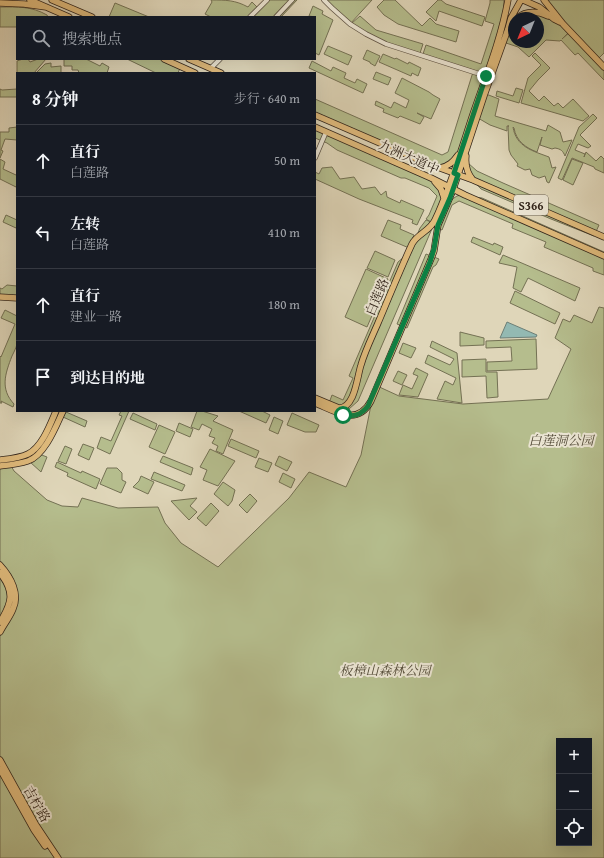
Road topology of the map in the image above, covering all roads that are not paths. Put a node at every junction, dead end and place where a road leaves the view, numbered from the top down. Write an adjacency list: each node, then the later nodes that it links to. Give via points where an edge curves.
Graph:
1 (30, 0): 11 (main road)
2 (52, 0): 15 (main road)
3 (267, 0): 16 (street)
4 (292, 0): 17 (street)
5 (324, 0): 28 (street, via 350,24 386,44)
6 (507, 0): 28 (main road, via 502,28)
7 (515, 0): 8 (main road)
8 (522, 0): 12 (main road); 18 (main road, via 539,7)
9 (544, 0): 19 (main road)
10 (0, 2): 11 (main road)
11 (46, 7): 14 (main road)
12 (514, 12)
13 (544, 14): 18 (main road)
14 (66, 16)
15 (90, 16)
16 (251, 16)
17 (277, 16)
18 (554, 18): 19 (main road)
19 (562, 24): 24 (main road)
20 (508, 26): 32 (main road)
21 (166, 60): 26 (main road)
22 (191, 60): 25 (main road)
23 (219, 60): 25 (street)
24 (604, 67)
25 (211, 68): 27 (main road)
26 (189, 71)
27 (219, 72)
28 (486, 76): 32 (main road)
29 (316, 115): 34 (main road, 九洲大道中 / S366)
30 (316, 127): 31 (main road, 九洲大道中 / S366)
31 (326, 132): 33 (street); 36 (main road, 九洲大道中 / S366)
32 (464, 147): 34 (main road, via 452,163); 35 (main road, 白莲路); 37 (main road, via 467,171)
33 (316, 156)
34 (440, 168): 35 (main road, 九洲大道中 / S366)
35 (456, 174): 37 (main road, 九洲大道中 / S366); 38 (main road, 白莲路)
36 (431, 178): 38 (main road, 九洲大道中 / S366); 40 (main road, via 441,189)
37 (473, 180): 42 (main road, 九洲大道中 / S366)
38 (451, 189): 39 (main road, 九洲大道中 / S366); 40 (main road, 白莲路); 41 (main road, 白莲路)
39 (465, 195): 41 (main road, via 457,196); 43 (main road, 九洲大道中 / S366)
40 (444, 198): 46 (main road, 白莲路, via 433,224 412,244 362,360 350,400 345,407 340,408)
41 (447, 205): 47 (main road, 白莲路, via 438,226 431,259 368,406 363,412 350,416)
42 (604, 237)
43 (604, 256)
44 (0, 297): 45 (main road)
45 (16, 298)
46 (316, 398)
47 (316, 402)
48 (56, 412): 50 (main road, via 34,450)
49 (63, 412): 51 (main road, via 44,448 36,455 29,460)
50 (0, 460)
51 (0, 466)
52 (0, 565): 55 (main road, via 12,582 16,597 14,609)
53 (0, 573): 54 (main road, via 10,592 7,611)
54 (0, 622)
55 (0, 632)
56 (0, 760): 59 (main road, 吉柠路, via 36,825)
57 (0, 769): 58 (main road, 吉柠路)
58 (53, 858)
59 (58, 858)

